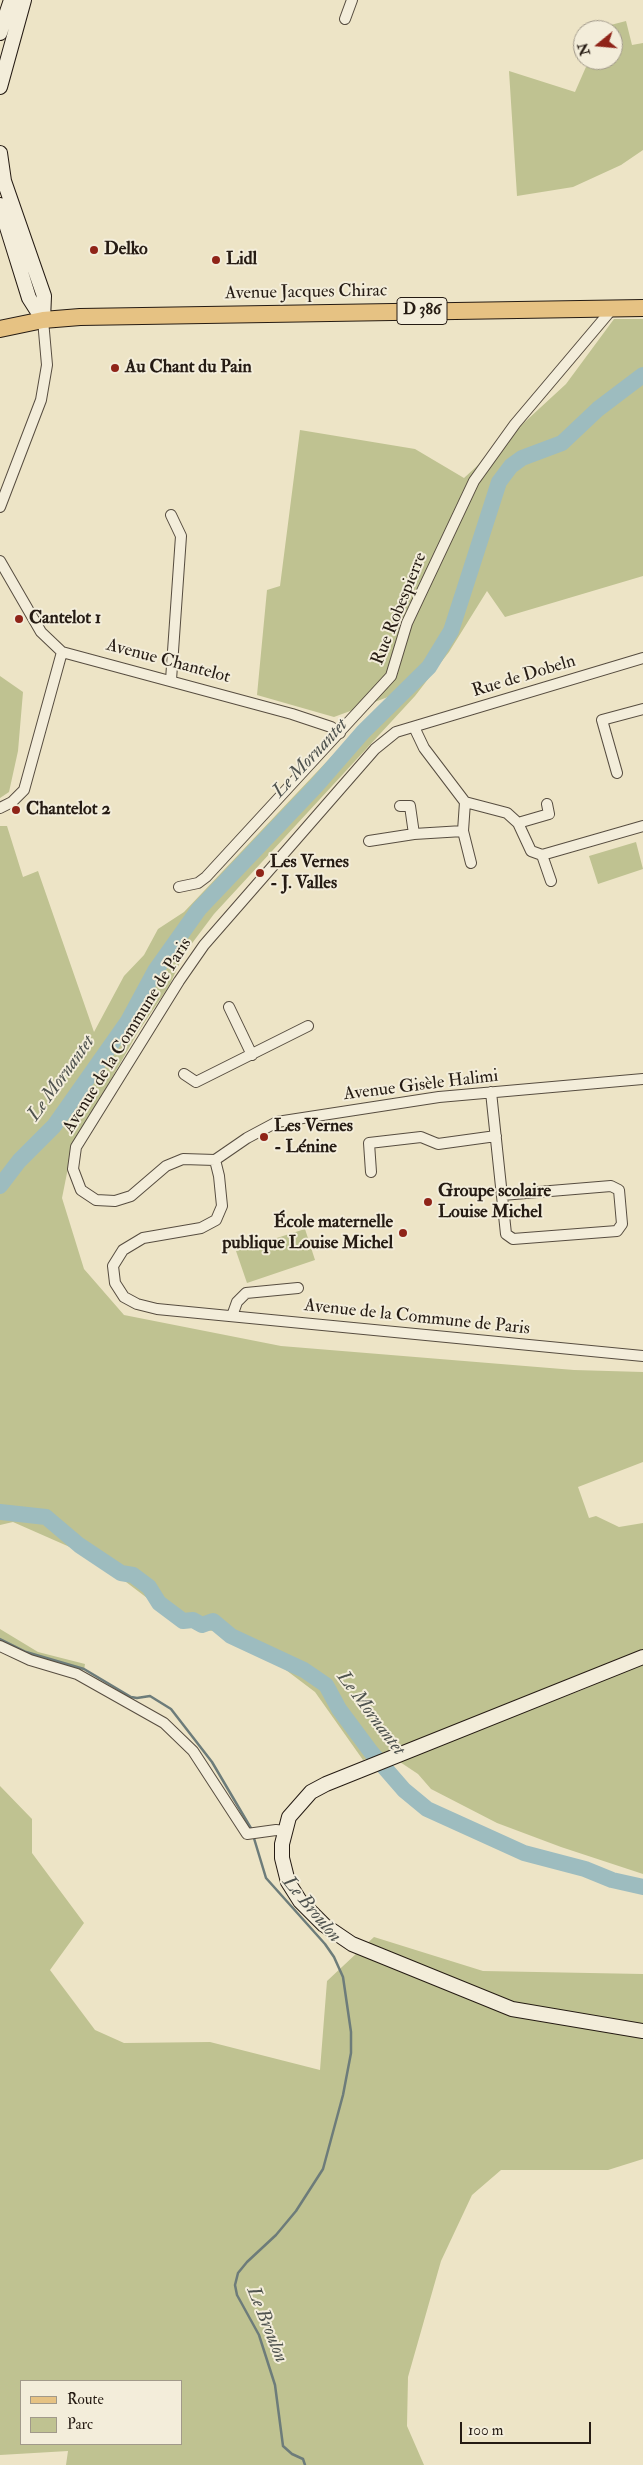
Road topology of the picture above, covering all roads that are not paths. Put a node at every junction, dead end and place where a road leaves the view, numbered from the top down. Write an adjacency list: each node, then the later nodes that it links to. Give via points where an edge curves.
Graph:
1 (11, 0): 5 (street)
2 (24, 0): 6 (street)
3 (352, 0): 4 (street)
4 (345, 19)
5 (0, 32)
6 (0, 87)
7 (0, 153): 9 (street)
8 (0, 205): 9 (street)
9 (28, 273): 12 (street, via 44,296)
10 (613, 308): 11 (main road, Avenue Jacques Chirac / D 386); 12 (main road, Avenue Jacques Chirac / D 386); 23 (street, Rue Robespierre, via 515,424 474,481 407,623 391,676)
11 (643, 308)
12 (43, 320): 13 (main road, Avenue Jacques Chirac / D 386); 14 (street, via 47,365 41,400)
13 (0, 330)
14 (0, 507)
15 (171, 515): 20 (street, via 181,536)
16 (0, 561): 17 (street, Avenue Chantelot, via 41,632)
17 (62, 652): 20 (street, Avenue Chantelot); 28 (street, via 24,790)
18 (641, 658): 19 (street); 22 (street, Rue de Dobeln)
19 (643, 670)
20 (171, 680): 23 (street, Avenue Chantelot, via 292,714)
21 (643, 709): 24 (street, via 602,720)
22 (414, 727): 25 (street, via 424,748); 45 (street, Avenue de la Commune de Paris, via 396,732 375,749 204,945 76,1147 73,1169 81,1190 96,1200 114,1201 131,1196 166,1166 183,1159)
23 (340, 733): 37 (street, Rue Robespierre, via 206,877 198,883)
24 (617, 773)
25 (465, 802): 29 (street, via 508,813); 31 (street)
26 (547, 804): 29 (street, via 550,814)
27 (400, 806): 32 (street, via 410,806)
28 (0, 808)
29 (518, 823): 34 (street, via 531,851)
30 (643, 826): 34 (street)
31 (462, 831): 32 (street); 35 (street)
32 (414, 834): 33 (street)
33 (369, 840)
34 (542, 855): 36 (street)
35 (471, 863)
36 (550, 881)
37 (179, 887)
38 (229, 1007): 40 (street)
39 (308, 1026): 40 (street)
40 (252, 1055): 41 (street, via 196,1082)
41 (184, 1074)
42 (643, 1079): 43 (street, Avenue Gisèle Halimi)
43 (491, 1092): 44 (street); 45 (street, Avenue Gisèle Halimi, via 277,1122)
44 (496, 1136): 46 (street, via 438,1144 421,1137 369,1143); 47 (street)
45 (215, 1160): 49 (street, Avenue de la Commune de Paris, via 222,1206 216,1220 201,1228 143,1238 123,1250 113,1266 115,1283 124,1297 137,1304)
46 (371, 1172)
47 (502, 1195): 47 (street, via 506,1234 513,1239 617,1231 622,1224 619,1190 611,1186)
48 (298, 1288): 49 (street, via 246,1293 237,1302)
49 (232, 1316): 50 (street, Avenue de la Commune de Paris)
50 (643, 1356)
51 (0, 1646): 53 (street, via 30,1660 77,1674 164,1723 193,1750 247,1834)
52 (643, 1657): 53 (street, via 372,1764 311,1792 294,1810)
53 (285, 1831): 54 (street, via 282,1858 288,1882 324,1925 352,1944 512,2009)
54 (643, 2031)

